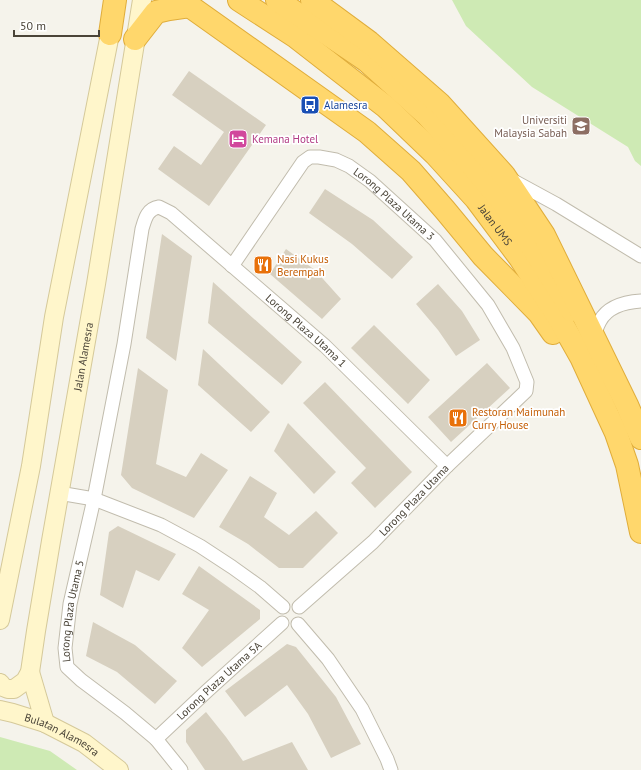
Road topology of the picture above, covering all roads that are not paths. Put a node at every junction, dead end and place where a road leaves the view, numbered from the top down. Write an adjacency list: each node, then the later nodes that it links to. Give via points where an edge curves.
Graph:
1 (115, 0): 7 (highway)
2 (142, 0): 8 (street, Jalan Alamesra)
3 (239, 0): 17 (highway, Jalan UMS, via 296,37 386,107 435,154 476,199 560,318 616,433)
4 (277, 0): 14 (highway, Jalan UMS, via 367,61 426,114 502,201)
5 (312, 0): 9 (highway, via 369,42 440,104)
6 (186, 3): 8 (highway, via 156,12); 17 (highway, via 367,132 411,171 484,256 539,313 580,376 611,441)
7 (110, 34): 24 (street, via 54,317 31,466)
8 (135, 39): 19 (street, Jalan Alamesra)
9 (504, 175): 11 (street); 14 (highway, via 544,235)
10 (155, 208): 12 (street, Lorong Plaza Utama 1, via 159,207 171,213); 20 (street, Lorong Plaza Utama 5, via 147,214 142,229 124,344)
11 (641, 256)
12 (232, 266): 15 (street, Lorong Plaza Utama 3, via 303,162 310,157 336,160 349,166 370,182 435,240 488,305 513,348 527,382); 18 (street, Lorong Plaza Utama 1, via 325,346)
13 (641, 300): 14 (street, via 626,302 608,310 600,321)
14 (587, 330): 16 (highway, via 627,405); 17 (highway, Jalan UMS, via 590,347 624,416)
15 (526, 391): 18 (street, Lorong Plaza Utama)
16 (641, 438)
17 (634, 463): 21 (highway, Jalan UMS)
18 (447, 466): 23 (street, Lorong Plaza Utama, via 373,542)
19 (59, 493): 20 (street); 27 (street, Jalan Alamesra)
20 (94, 498): 22 (street, via 161,525 200,546 232,566); 31 (street, Lorong Plaza Utama 5, via 70,604 64,648 67,667)
21 (641, 532)
22 (283, 607): 23 (street, via 292,604); 25 (street, via 279,617)
23 (298, 607): 26 (street, via 302,614)
24 (0, 620)
25 (282, 623): 26 (street, via 292,626); 31 (street, Lorong Plaza Utama 5A)
26 (298, 624): 34 (street, via 328,658 362,709)
27 (30, 672): 28 (street, via 25,681 14,689 3,687); 30 (street)
28 (0, 683)
29 (0, 710): 30 (street, Bulatan Alamesra)
30 (45, 723): 32 (street, Bulatan Alamesra, via 84,743)
31 (156, 739): 33 (street, Lorong Plaza Utama 5)
32 (119, 770)
33 (180, 770)
34 (391, 770)

